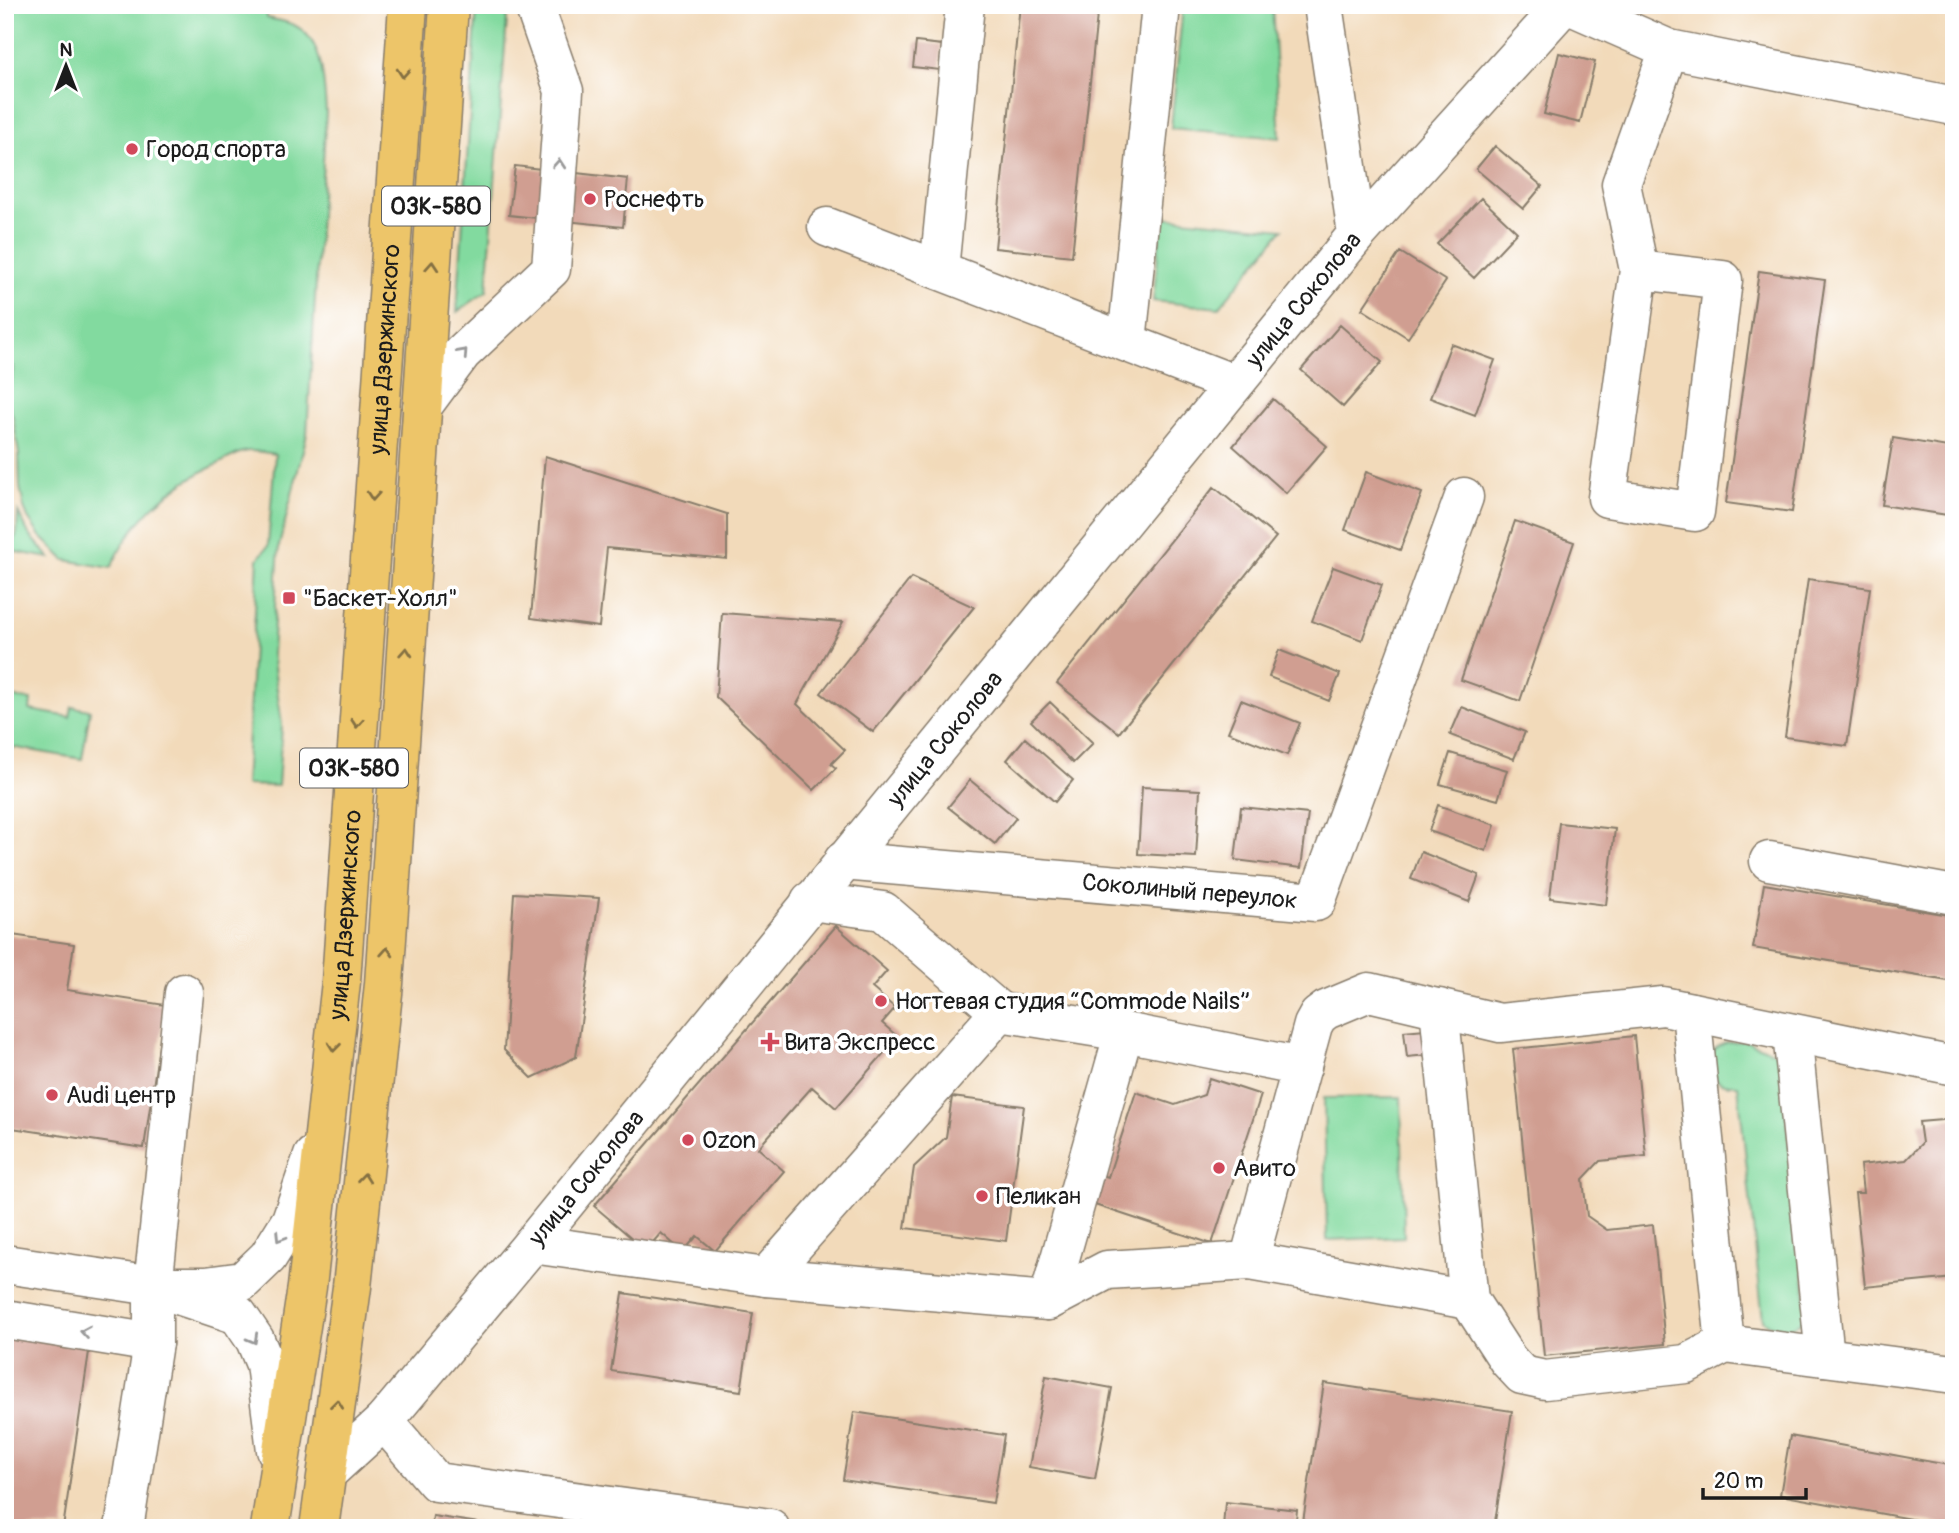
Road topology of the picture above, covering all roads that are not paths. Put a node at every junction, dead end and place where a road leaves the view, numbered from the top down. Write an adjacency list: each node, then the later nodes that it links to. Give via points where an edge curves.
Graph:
1 (408, 5): 31 (main road, улица Дзержинского / 03К-580, one-way to 31, via 341,982)
2 (449, 5): 17 (main road, улица Дзержинского / 03К-580, one-way to 2)
3 (534, 5): 17 (street, one-way to 3, via 462,353 551,269 564,91)
4 (965, 5): 13 (street)
5 (1161, 5): 15 (street)
6 (1323, 5): 12 (street)
7 (1564, 5): 12 (street, улица Соколова)
8 (1569, 5): 9 (street)
9 (1669, 49): 10 (street); 14 (street, via 1621,184)
10 (1954, 106)
11 (827, 227): 13 (street)
12 (1357, 234): 16 (street, улица Соколова)
13 (939, 270): 15 (street)
14 (1639, 270): 14 (street, via 1723,280 1695,512 1607,498)
15 (1126, 342): 16 (street)
16 (1234, 384): 19 (street, улица Соколова)
17 (422, 407): 45 (main road, улица Дзержинского / 03К-580, one-way to 17, via 384,984)
18 (1464, 497): 19 (street, Соколиный переулок, via 1316,902)
19 (843, 861): 22 (street, улица Соколова)
20 (1769, 861): 21 (street)
21 (1954, 895)
22 (810, 901): 25 (street, via 883,911); 32 (street, улица Соколова)
23 (184, 993): 36 (street)
24 (1439, 1008): 26 (street, via 1500,1023 1662,1006); 30 (street, via 1379,993 1360,995 1318,1016); 37 (street)
25 (1000, 1012): 27 (street); 35 (street)
26 (1691, 1012): 28 (street); 41 (street)
27 (1124, 1032): 30 (street); 38 (street)
28 (1792, 1033): 29 (street); 42 (street)
29 (1954, 1066)
30 (1302, 1067): 33 (street)
31 (328, 1104): 36 (street, one-way to 36, via 291,1220 268,1257 243,1281); 46 (main road, улица Дзержинского / 03К-580)
32 (532, 1244): 35 (street); 44 (street, улица Соколова)
33 (1249, 1261): 37 (street); 38 (street, via 1107,1270)
34 (5, 1264): 36 (street)
35 (766, 1277): 38 (street)
36 (153, 1286): 40 (street); 46 (street, one-way to 46, via 238,1315 255,1340 265,1364)
37 (1469, 1300): 41 (street, via 1522,1375 1545,1380 1686,1364)
38 (1048, 1301)
39 (5, 1319): 40 (street, one-way to 39)
40 (153, 1343): 47 (street)
41 (1725, 1344): 42 (street)
42 (1825, 1357): 43 (street)
43 (1954, 1374)
44 (384, 1421): 45 (street, улица Соколова); 50 (street, via 436,1482)
45 (328, 1472): 49 (main road, улица Дзержинского / 03К-580)
46 (279, 1476): 48 (main road, улица Дзержинского / 03К-580)
47 (124, 1528)
48 (270, 1528)
49 (319, 1528)
50 (770, 1528)

